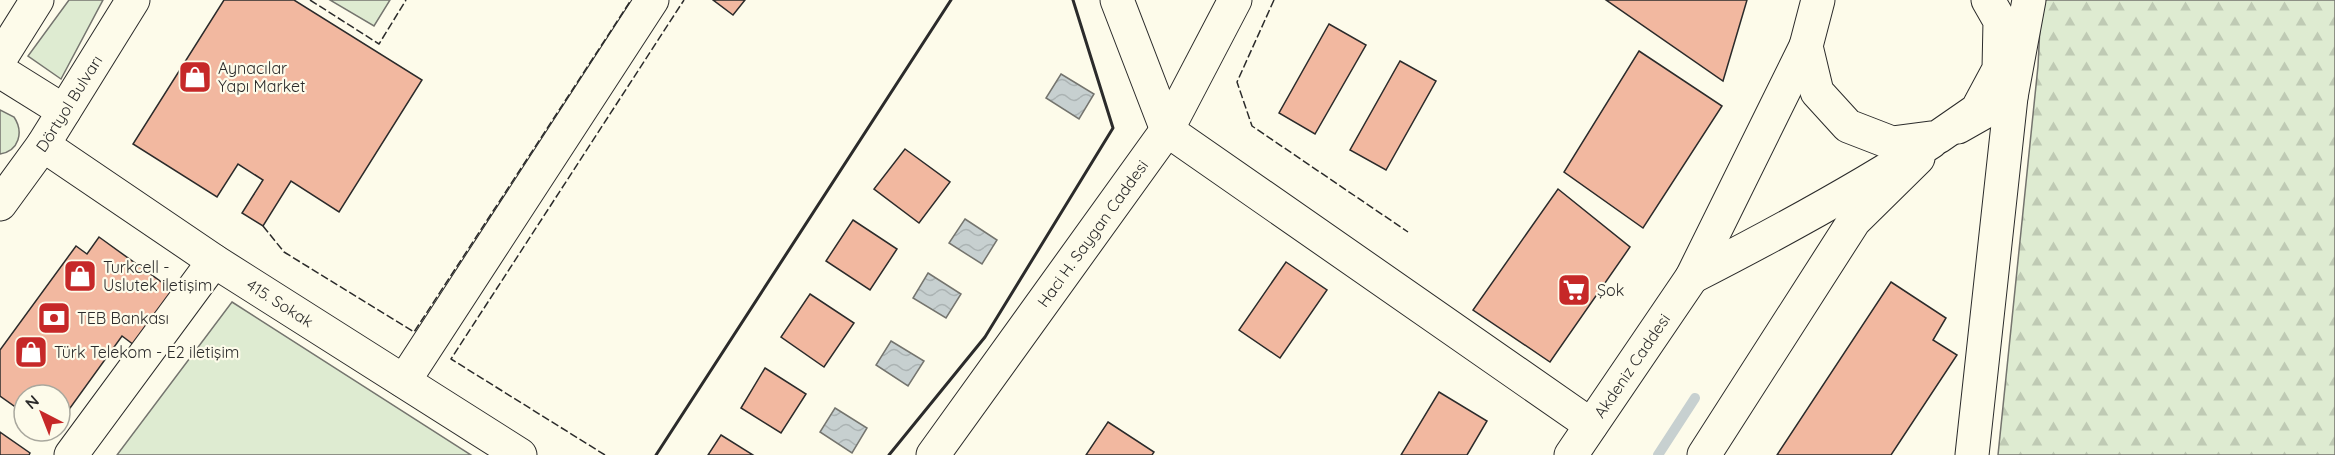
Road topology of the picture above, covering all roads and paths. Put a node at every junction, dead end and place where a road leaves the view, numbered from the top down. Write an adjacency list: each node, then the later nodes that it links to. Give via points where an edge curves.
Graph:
1 (37, 0): 10 (street)
2 (133, 0): 13 (street, Dörtyol Bulvarı)
3 (652, 0): 20 (street)
4 (1117, 0): 14 (street)
5 (1235, 0): 14 (street, Haci H. Saygan Caddesi)
6 (1818, 0): 9 (street, Akdeniz Caddesi)
7 (1988, 0): 15 (street, via 2000,21 1999,69 1977,110)
8 (2029, 0): 12 (street)
9 (1806, 46): 15 (street, via 1817,92 1848,126 1892,143); 19 (street, Akdeniz Caddesi)
10 (0, 58)
11 (0, 71): 13 (street)
12 (2011, 97): 15 (street); 27 (street)
13 (64, 111): 16 (street, Dörtyol Bulvarı)
14 (1167, 130): 21 (street); 24 (street, Haci H. Saygan Caddesi)
15 (1938, 137): 19 (street, via 1849,193); 26 (street, via 1854,221)
16 (43, 145): 17 (street, Dörtyol Bulvarı); 18 (street, 415. Sokak)
17 (3, 193)
18 (214, 261): 20 (street, 415. Sokak); 22 (street)
19 (1692, 277): 21 (street, Akdeniz Caddesi)
20 (404, 381): 23 (street, 415. Sokak)
21 (1591, 425): 25 (street, Akdeniz Caddesi)
22 (70, 455)
23 (520, 455)
24 (933, 455)
25 (1571, 455)
26 (1704, 455)
27 (1972, 455)

